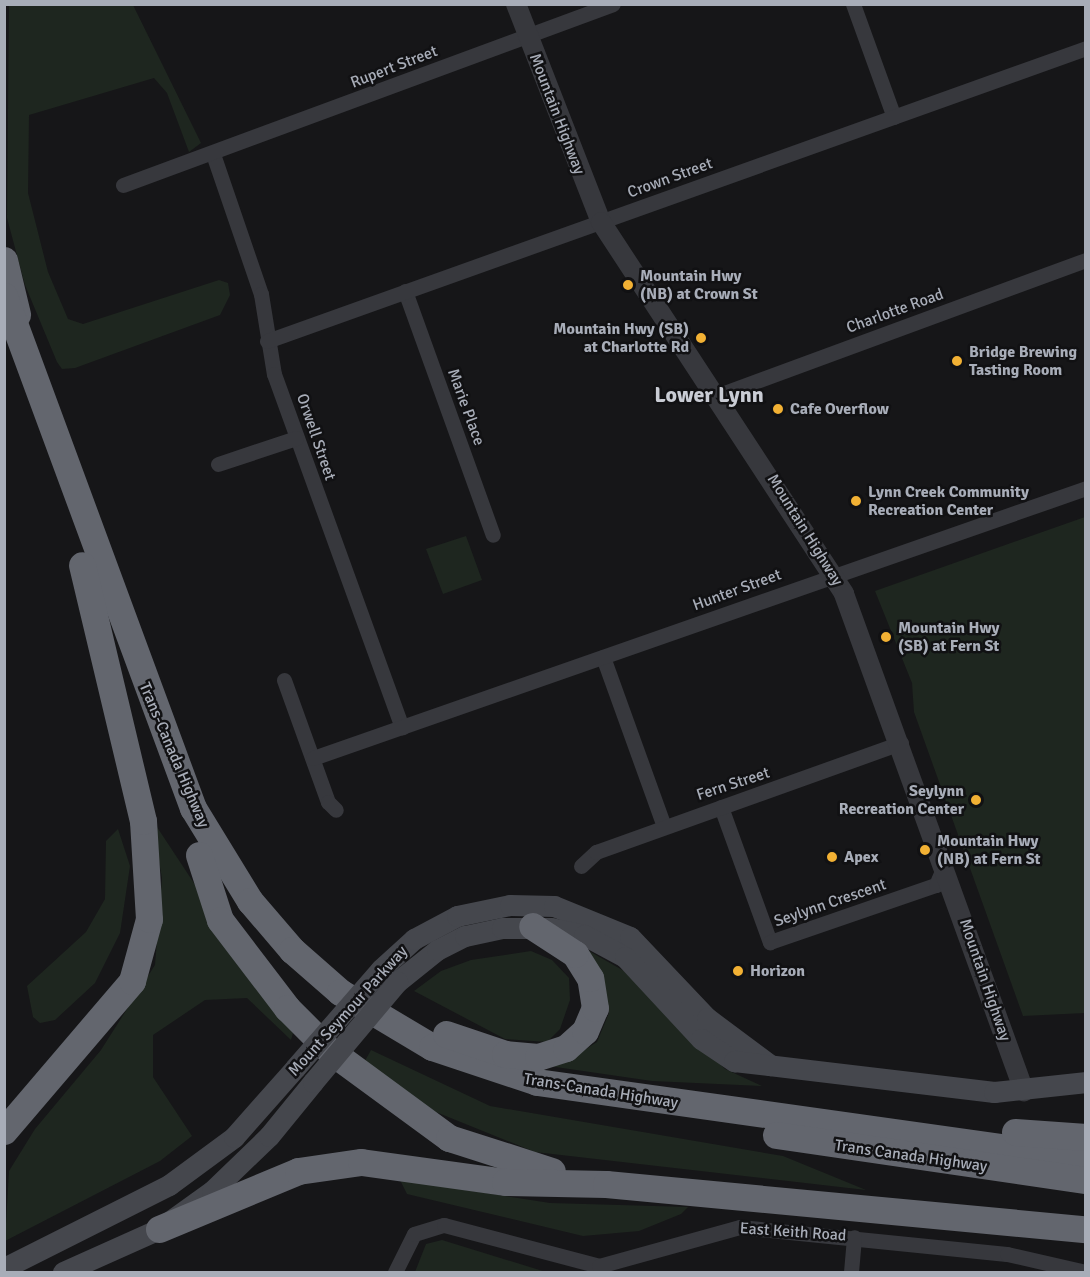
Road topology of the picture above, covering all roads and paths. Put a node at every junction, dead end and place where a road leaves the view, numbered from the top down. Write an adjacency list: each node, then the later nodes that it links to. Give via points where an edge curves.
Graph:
1 (516, 4): 4 (street, Mountain Highway)
2 (613, 4): 4 (street, Rupert Street)
3 (853, 4): 6 (street)
4 (528, 36): 7 (street, Rupert Street); 9 (street, Mountain Highway)
5 (1086, 48): 6 (street, Crown Street)
6 (894, 117): 9 (street, Crown Street)
7 (213, 154): 8 (street, Rupert Street); 14 (street, Orwell Street, via 261,294)
8 (123, 185)
9 (601, 222): 12 (street, Crown Street); 17 (street, Mountain Highway)
10 (4, 260): 16 (highway)
11 (1086, 260): 17 (street, Charlotte Road)
12 (405, 291): 14 (street, Crown Street); 21 (street, Marie Place)
13 (4, 296): 16 (highway, Trans-Canada Highway)
14 (267, 340): 18 (street, Orwell Street)
15 (4, 344): 16 (highway, Trans-Canada Highway)
16 (16, 364): 22 (highway, Trans-Canada Highway)
17 (716, 396): 23 (street, Mountain Highway)
18 (296, 438): 19 (street); 26 (street, Orwell Street)
19 (218, 464)
20 (1086, 488): 23 (street, Hunter Street)
21 (493, 535)
22 (91, 562): 32 (highway, Trans-Canada Highway, via 163,779); 37 (highway, via 223,832 279,909 336,966 385,1002 440,1031 505,1054 552,1054 585,1031 595,992 575,954); 42 (highway, Trans-Canada Highway, via 206,833 250,901 319,974 398,1030 502,1073 575,1090); 44 (highway, via 143,821 149,919 132,981)
23 (835, 574): 24 (street, Hunter Street); 27 (street, Mountain Highway)
24 (603, 657): 26 (street, Hunter Street); 31 (street)
25 (284, 680): 28 (street)
26 (402, 728): 28 (street, Hunter Street)
27 (901, 743): 29 (street, Fern Street); 33 (street, Mountain Highway)
28 (313, 758): 30 (street, via 328,802)
29 (721, 807): 31 (street, Fern Street); 35 (street, Seylynn Crescent, via 770,942)
30 (336, 810)
31 (664, 826): 34 (street, Fern Street, via 596,852)
32 (199, 855): 43 (highway, Trans-Canada Highway, via 236,911 300,981 357,1025 425,1062 533,1099); 48 (highway, via 220,920 287,1008 363,1079 449,1138 505,1160)
33 (945, 864): 35 (street); 36 (street, Mountain Highway)
34 (580, 866)
35 (936, 885): 36 (street)
36 (956, 896): 41 (street, Mountain Highway)
37 (532, 926): 38 (main road, Mount Seymour Parkway, via 465,936); 39 (main road, Mount Seymour Parkway, via 567,931 606,945 642,972 709,1045 734,1061)
38 (389, 976): 39 (main road, Mount Seymour Parkway, via 414,939 457,916 510,904 554,906 630,937 707,1018); 49 (main road, Mount Seymour Parkway, bridge, via 313,1082 247,1160); 52 (main road, Mount Seymour Parkway, bridge, via 295,1068 234,1137 170,1185)
39 (770, 1065): 41 (main road, via 944,1089)
40 (1086, 1082): 41 (main road)
41 (1024, 1091)
42 (775, 1117): 45 (highway); 46 (highway, Trans-Canada Highway)
43 (738, 1128): 47 (highway, Trans Canada Highway)
44 (4, 1131)
45 (1086, 1137)
46 (1086, 1159)
47 (1086, 1180)
48 (606, 1184): 49 (highway, via 505,1182 389,1164 333,1163 254,1187); 50 (highway)
49 (159, 1229): 55 (main road, Mount Seymour Parkway)
50 (1086, 1229)
51 (854, 1237): 53 (street, East Keith Road, via 727,1227); 54 (street, East Keith Road, via 1007,1254); 57 (street)
52 (4, 1268)
53 (599, 1269): 56 (street, East Keith Road, via 444,1225 426,1226 409,1240)
54 (1084, 1271)
55 (63, 1272)
56 (395, 1272)
57 (851, 1272)

